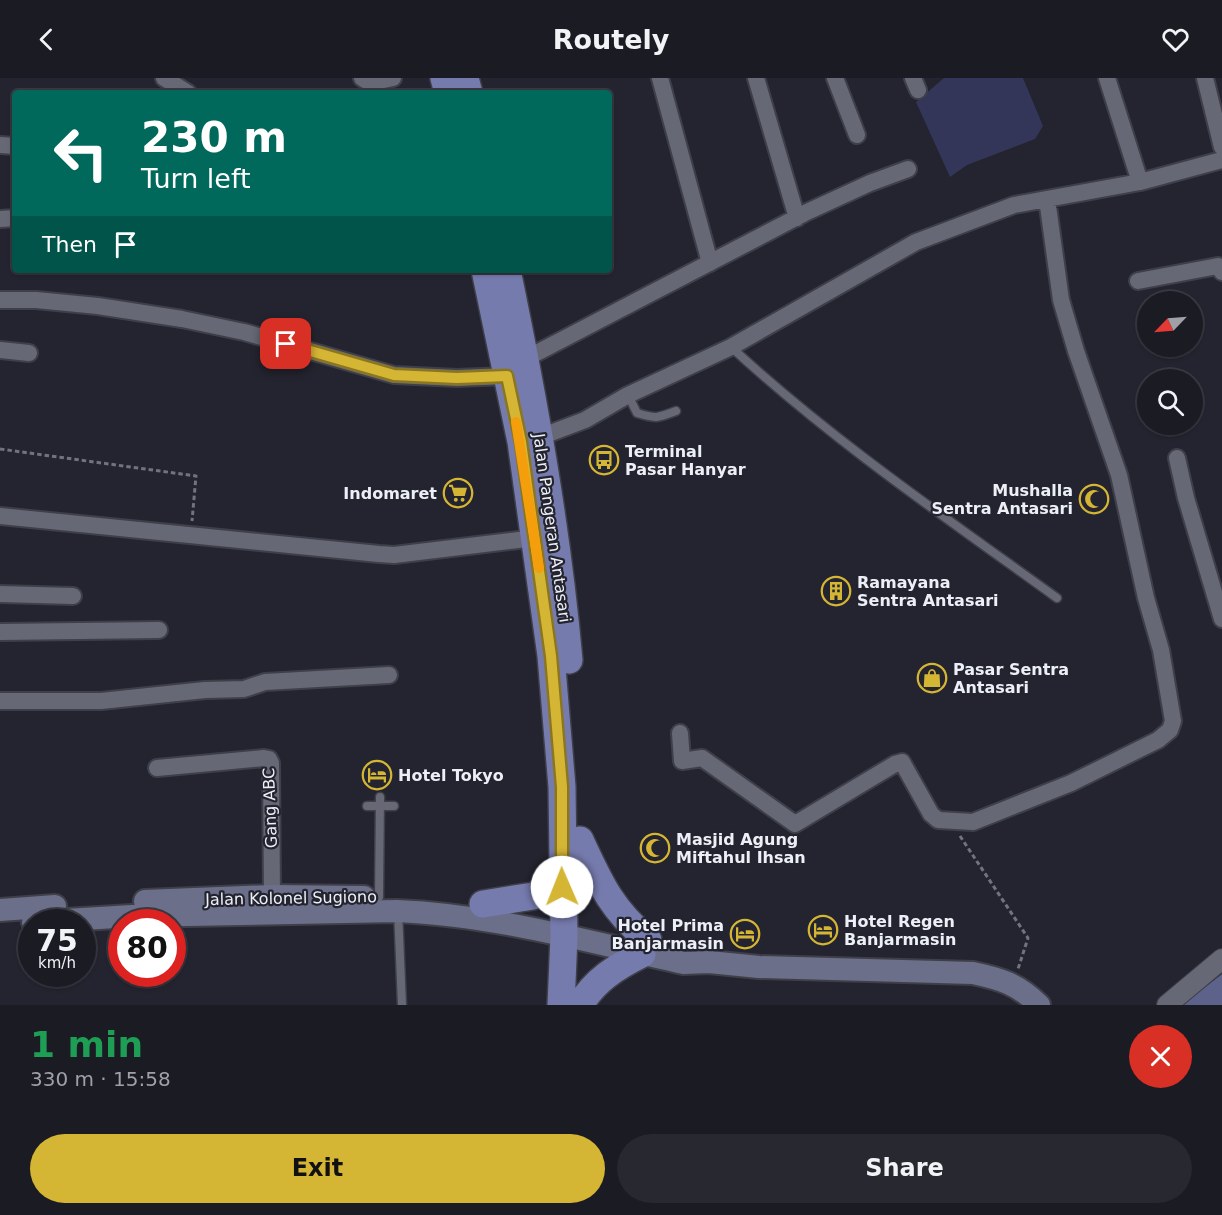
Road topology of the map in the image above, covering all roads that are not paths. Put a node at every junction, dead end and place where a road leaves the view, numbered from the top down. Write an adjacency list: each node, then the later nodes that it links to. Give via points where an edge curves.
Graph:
1 (164, 78): 9 (street)
2 (362, 78): 3 (street, via 370,83)
3 (393, 78)
4 (660, 78): 17 (street)
5 (756, 78): 16 (street)
6 (835, 78): 10 (street)
7 (1107, 78): 14 (street)
8 (1205, 78): 11 (street)
9 (183, 90)
10 (857, 135)
11 (1222, 147)
12 (1222, 160): 14 (street)
13 (908, 169): 16 (street)
14 (1140, 182): 15 (street)
15 (1047, 199): 23 (street, via 1014,205 916,242); 41 (street, via 1061,300 1119,475 1161,650 1173,721 1170,730 1158,740 1071,783 973,822 938,820 902,762 797,824 702,758 682,761)
16 (797, 218): 17 (street)
17 (710, 263): 26 (street)
18 (1222, 272): 20 (street, via 1218,266)
19 (487, 273): 21 (highway, Jalan Pangeran Antasari)
20 (1138, 282)
21 (503, 287): 26 (highway, Jalan Pangeran Antasari)
22 (0, 300): 26 (street, via 98,306 182,319 244,332 394,375 457,378)
23 (731, 347): 27 (street); 35 (lane, via 908,491)
24 (0, 350): 25 (street)
25 (29, 353)
26 (516, 367): 29 (highway, Jalan Pangeran Antasari); 32 (highway, Jalan Pangeran Antasari, via 521,442)
27 (628, 395): 28 (lane, via 637,413 658,418); 29 (street, via 585,420)
28 (676, 411)
29 (540, 437): 46 (highway, Jalan Pangeran Antasari, via 564,610)
30 (1177, 458): 36 (street)
31 (0, 516): 32 (street, via 394,555)
32 (535, 538): 47 (highway, Jalan Pangeran Antasari, via 558,733)
33 (0, 594): 34 (street)
34 (73, 596)
35 (1058, 598)
36 (1222, 619)
37 (159, 630): 38 (street)
38 (0, 632)
39 (389, 675): 40 (street, via 265,682 244,689 101,701)
40 (0, 701)
41 (680, 733)
42 (158, 768): 48 (street, Gang ABC, via 269,759)
43 (380, 802): 44 (lane); 45 (lane); 49 (lane)
44 (367, 806)
45 (394, 806)
46 (580, 840): 58 (highway, Jalan Pangeran Antasari); 59 (highway, via 614,906)
47 (562, 870): 50 (highway, via 543,892); 58 (highway, Jalan Pangeran Antasari)
48 (272, 896): 49 (main road, Jalan Kolonel Sugiono); 51 (main road, Jalan Kolonel Sugiono)
49 (379, 897): 50 (main road, Jalan Kolonel Sugiono)
50 (483, 904): 58 (main road, Jalan Kolonel Sugiono)
51 (219, 907): 53 (main road, Jalan Kolonel Sugiono); 54 (main road, Jalan Kolonel Sugiono)
52 (0, 910): 54 (main road, Jalan Kolonel Sugiono)
53 (398, 910): 58 (main road, Jalan Kolonel Sugiono); 61 (lane)
54 (104, 911): 55 (main road, Jalan Kolonel Sugiono)
55 (96, 912)
56 (18, 923): 57 (main road, Jalan Kolonel Sugiono)
57 (0, 924)
58 (572, 930): 59 (main road); 62 (highway, Jalan Pangeran Antasari); 63 (highway, Jalan Pangeran Antasari)
59 (645, 947): 63 (highway, via 603,977); 64 (main road, via 684,963 973,973 1013,985)
60 (1222, 959): 65 (street)
61 (402, 1005)
62 (561, 1005)
63 (580, 1005)
64 (1039, 1005)
65 (1167, 1005)

